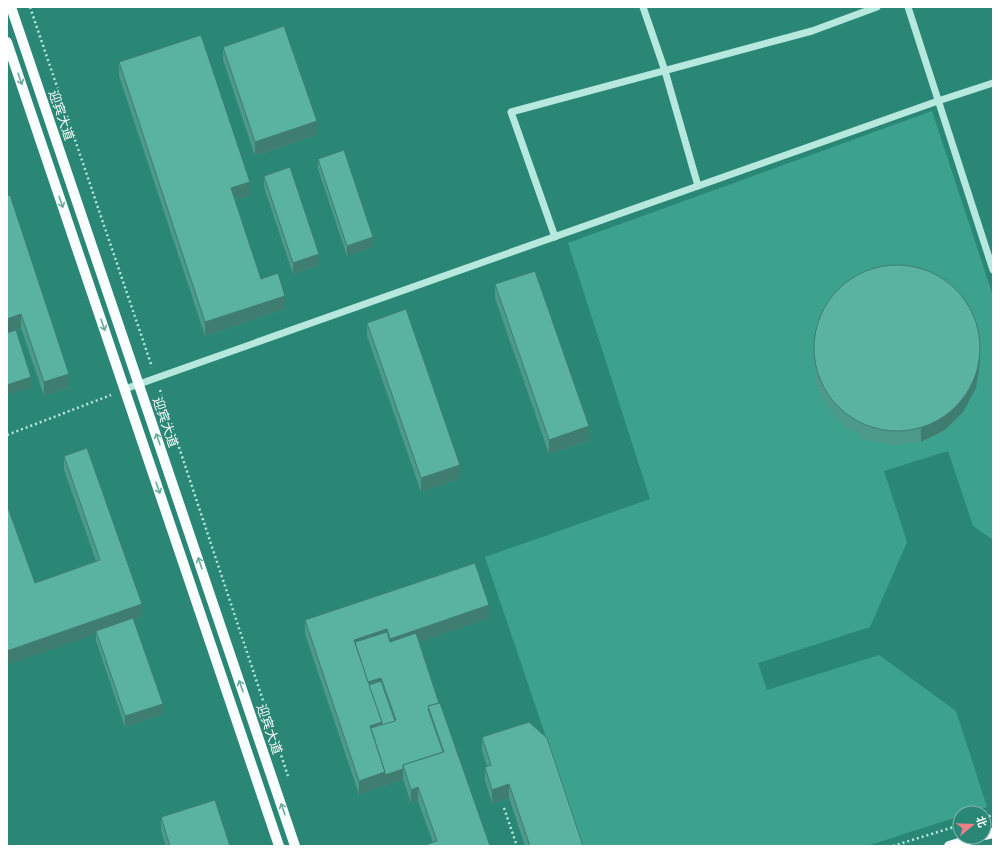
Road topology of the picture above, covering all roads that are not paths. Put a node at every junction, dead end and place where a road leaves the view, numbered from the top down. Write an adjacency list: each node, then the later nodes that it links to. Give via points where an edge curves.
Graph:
1 (11, 7): 12 (main road, 迎宾大道)
2 (643, 7): 6 (street)
3 (877, 7): 6 (street, via 812,31)
4 (908, 7): 8 (street)
5 (7, 42): 13 (main road, one-way to 13)
6 (665, 70): 9 (street); 10 (street, via 511,112)
7 (993, 83): 8 (street)
8 (938, 100): 9 (street); 11 (street)
9 (698, 186): 10 (street)
10 (555, 237): 12 (street)
11 (993, 270)
12 (140, 384): 13 (street); 15 (main road, 迎宾大道, one-way to 12)
13 (125, 389): 14 (main road, one-way to 14)
14 (279, 846)
15 (295, 846)

